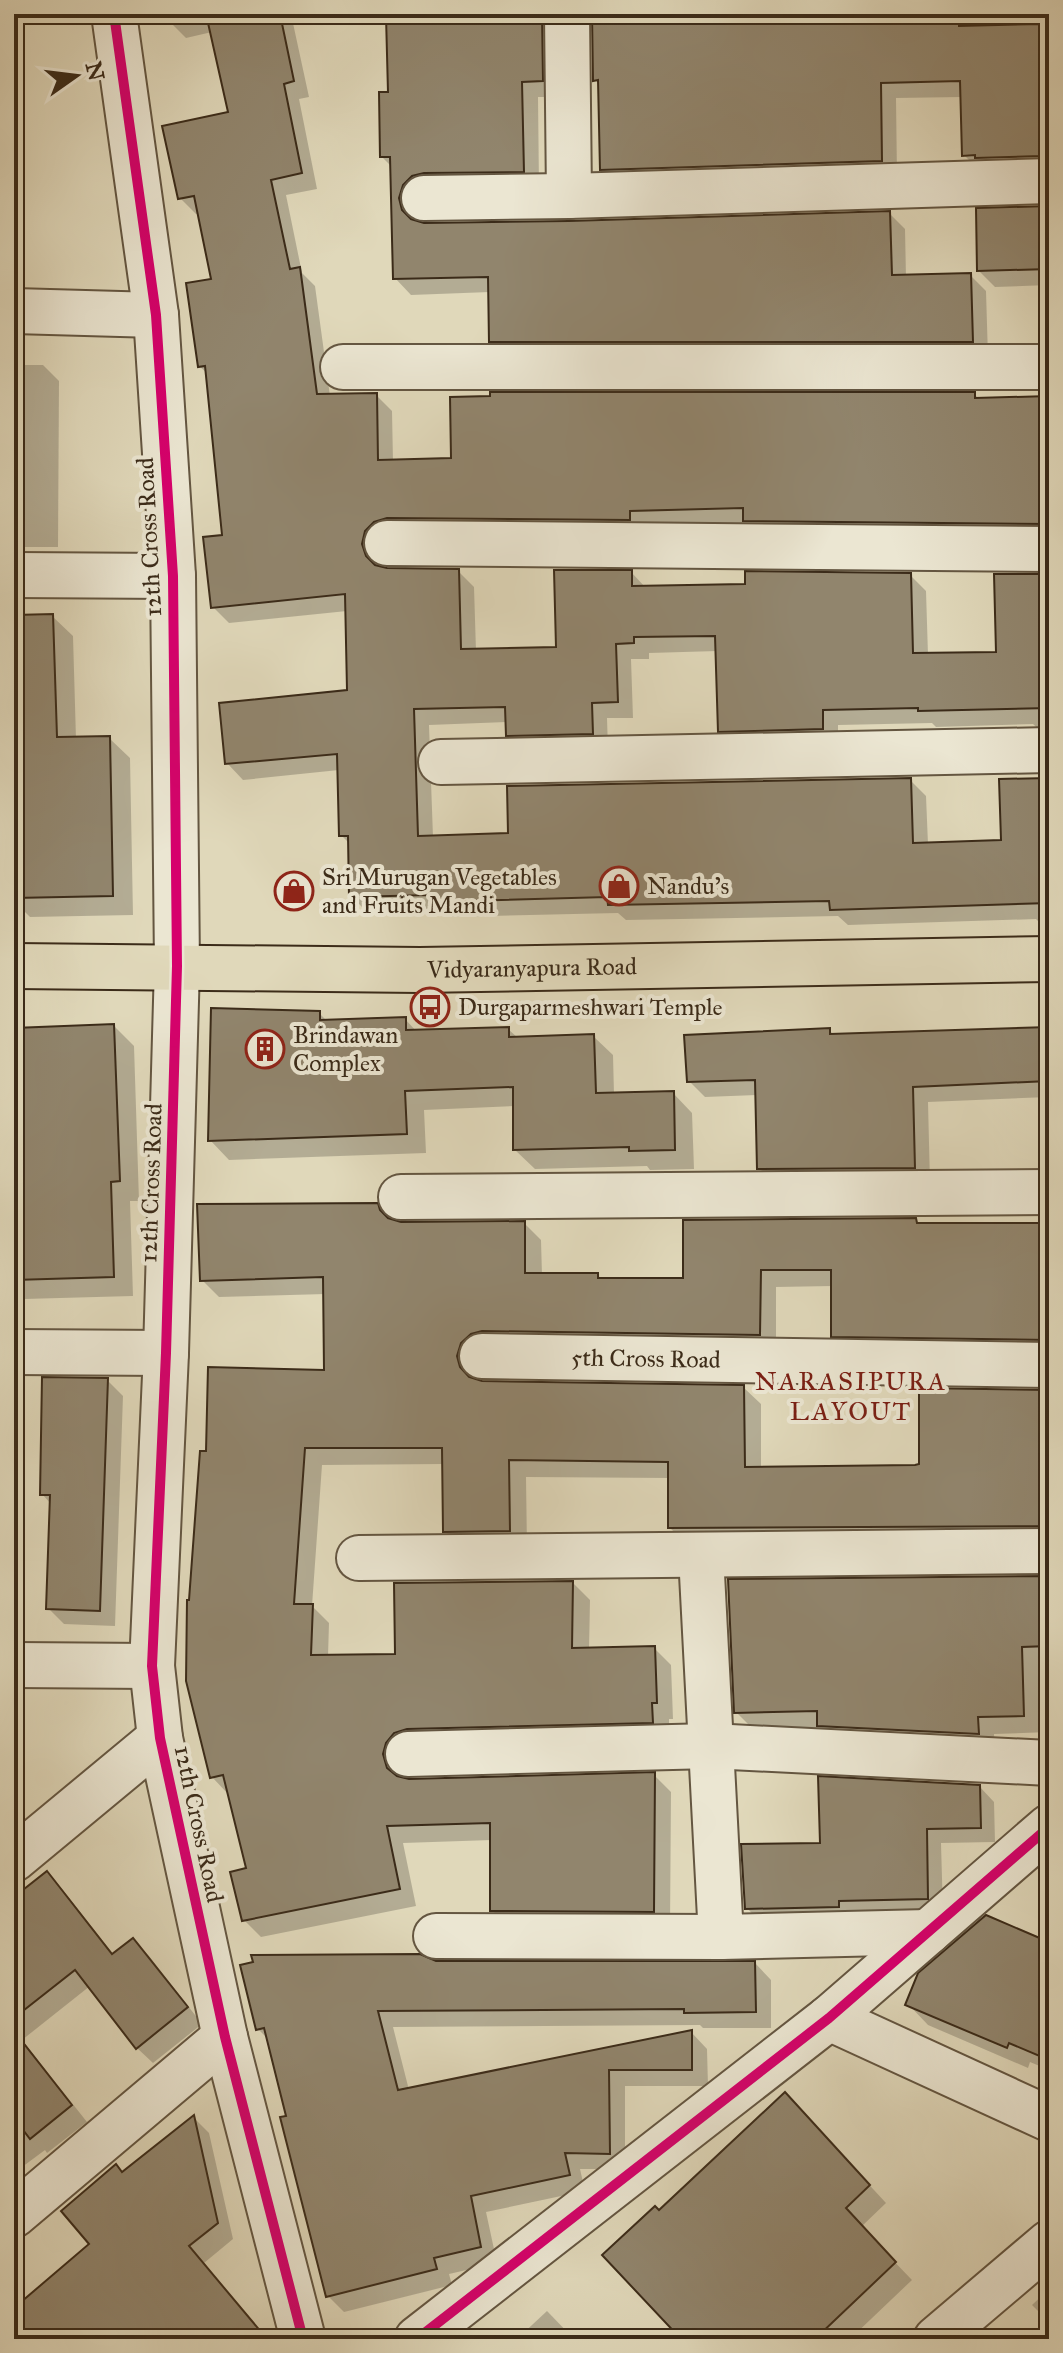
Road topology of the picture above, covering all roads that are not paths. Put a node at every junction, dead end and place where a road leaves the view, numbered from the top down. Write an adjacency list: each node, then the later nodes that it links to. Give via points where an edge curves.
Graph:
1 (114, 14): 7 (street, 12th Cross Road)
2 (567, 14): 4 (street)
3 (1049, 181): 4 (street)
4 (569, 196): 5 (street)
5 (424, 198)
6 (14, 311): 7 (street)
7 (156, 315): 13 (street, 12th Cross Road)
8 (343, 367): 9 (street)
9 (1049, 367)
10 (387, 543): 11 (street)
11 (1049, 549)
12 (14, 575): 13 (street)
13 (173, 576): 18 (street, 12th Cross Road)
14 (1049, 750): 15 (street)
15 (441, 762)
16 (1049, 959): 18 (main road, Vidyaranyapura Road, via 420,970)
17 (14, 966): 18 (main road, Vidyaranyapura Road)
18 (177, 966): 22 (street, 12th Cross Road)
19 (1049, 1192): 20 (street)
20 (401, 1197)
21 (14, 1352): 22 (street)
22 (166, 1353): 29 (street, 12th Cross Road)
23 (482, 1356): 24 (street, 5th Cross Road)
24 (1049, 1365)
25 (1049, 1551): 26 (street)
26 (701, 1555): 27 (street); 31 (street)
27 (359, 1558)
28 (14, 1665): 29 (street)
29 (152, 1666): 30 (street, 12th Cross Road)
30 (160, 1738): 35 (street); 40 (street, 12th Cross Road)
31 (711, 1746): 32 (street); 33 (street); 38 (street)
32 (408, 1754)
33 (1049, 1763)
34 (1049, 1827): 36 (street)
35 (14, 1859)
36 (928, 1932): 38 (street); 39 (street)
37 (436, 1936): 38 (street)
38 (721, 1937)
39 (829, 2018): 41 (street); 45 (street)
40 (225, 2037): 42 (street); 44 (street, 12th Cross Road)
41 (1049, 2119)
42 (14, 2215)
43 (1049, 2243): 46 (street)
44 (303, 2339)
45 (417, 2339)
46 (936, 2339)

